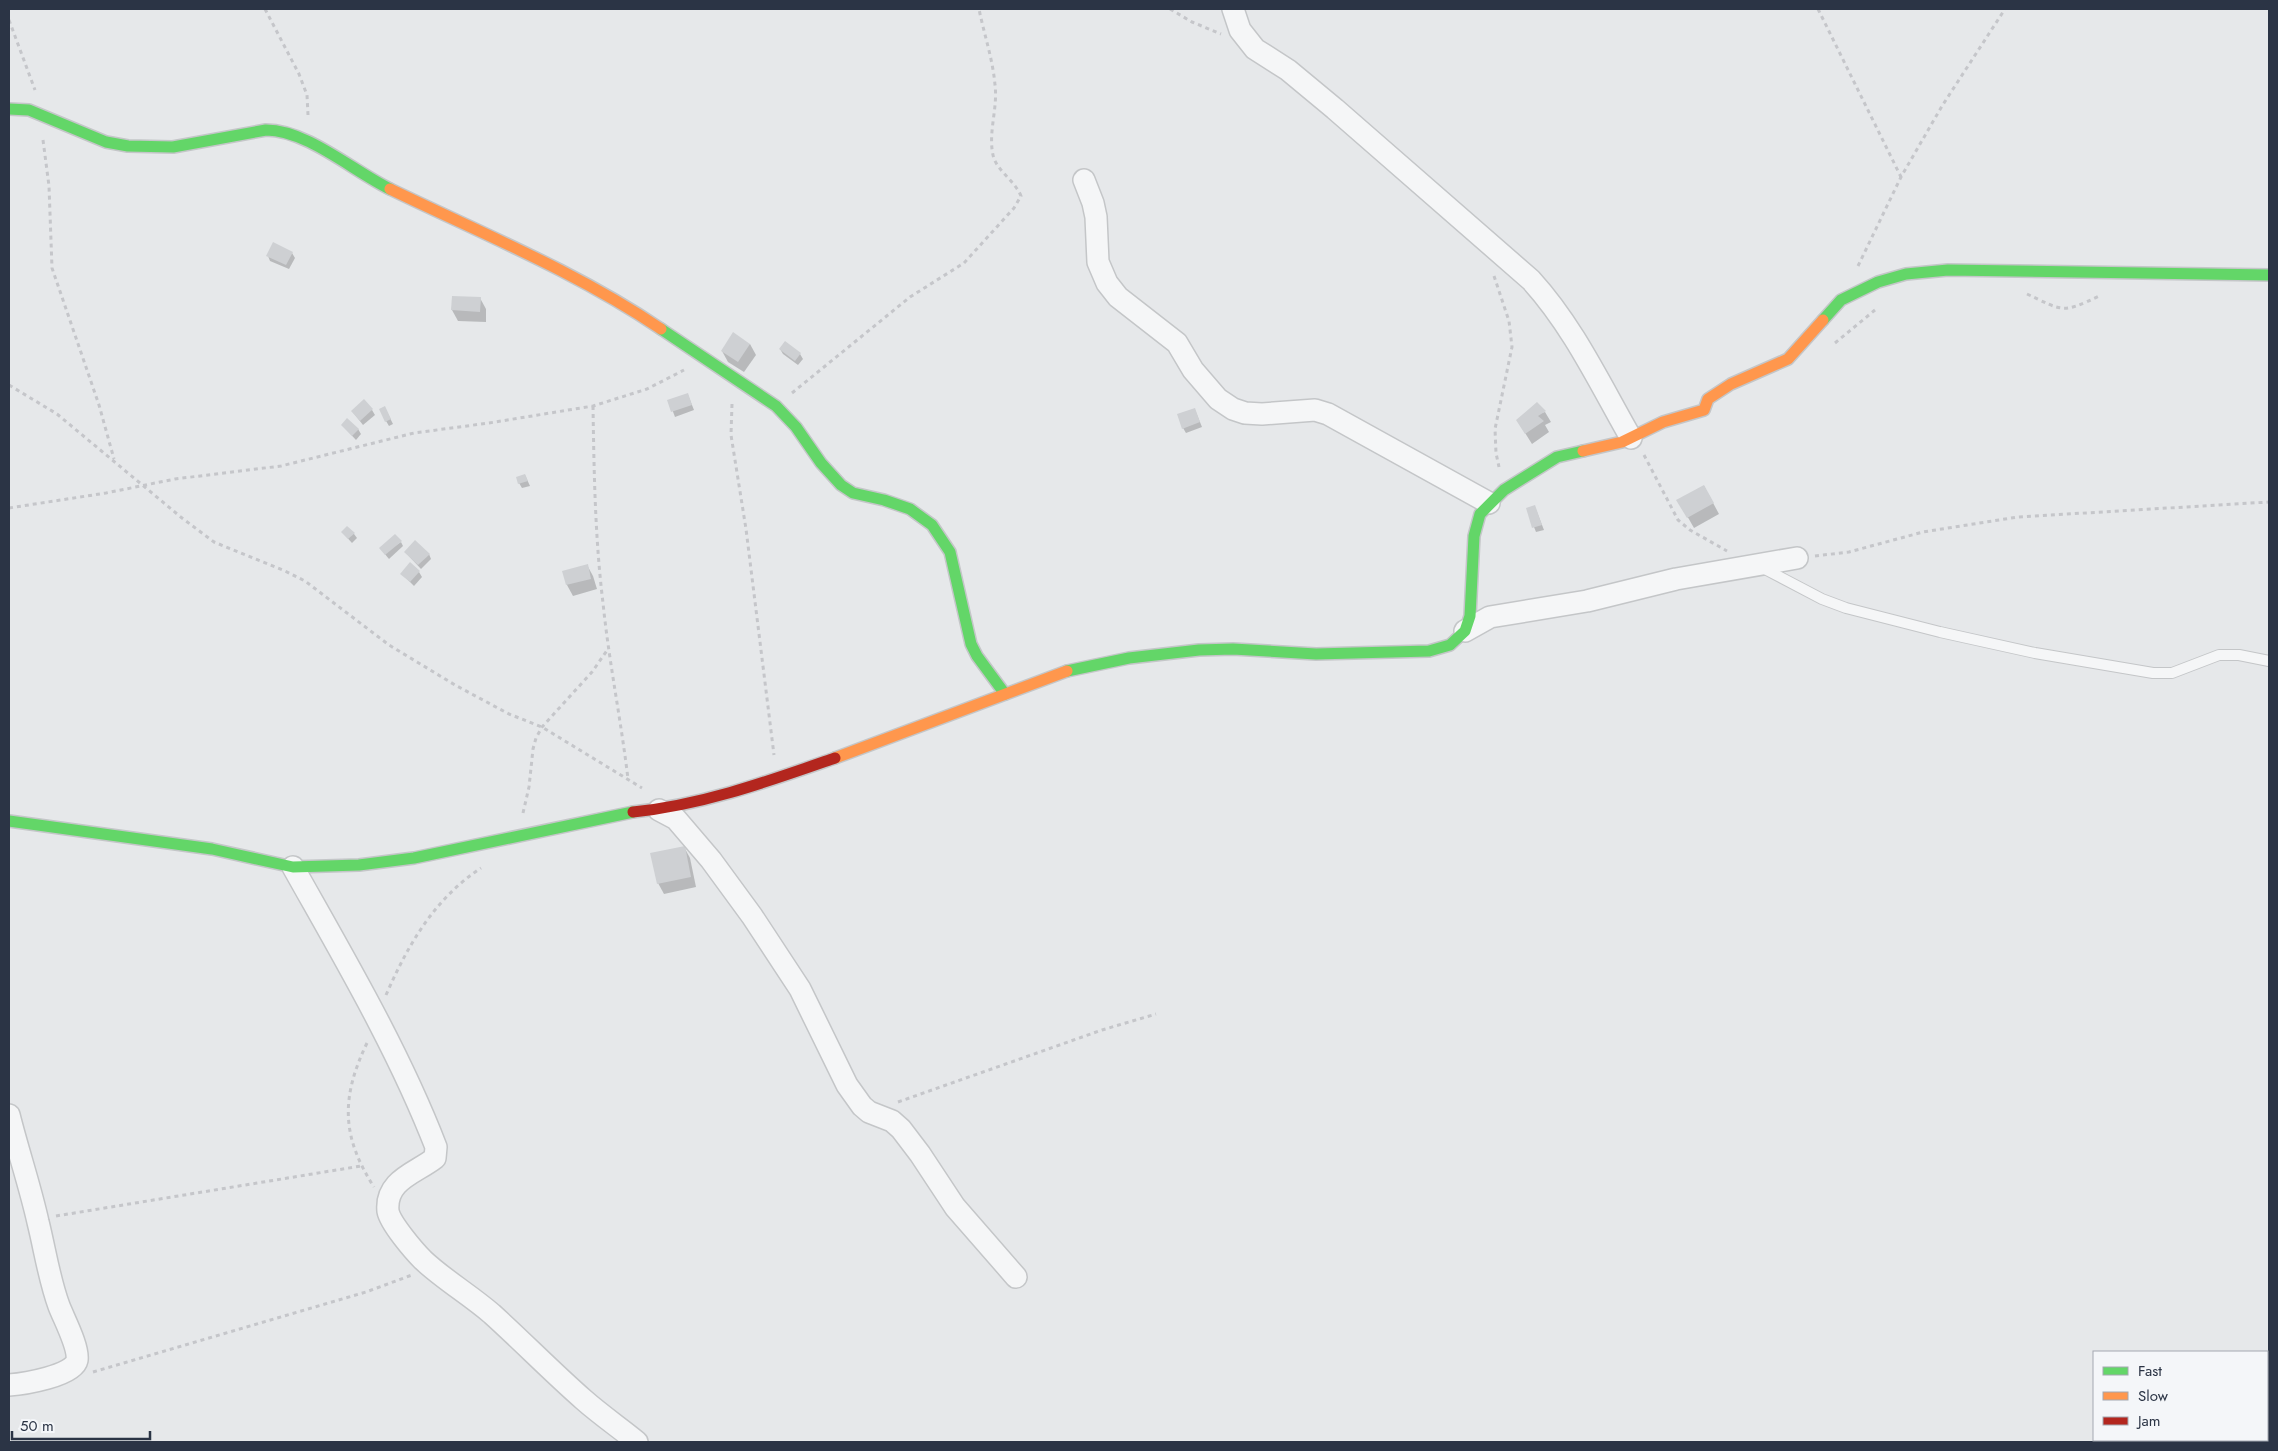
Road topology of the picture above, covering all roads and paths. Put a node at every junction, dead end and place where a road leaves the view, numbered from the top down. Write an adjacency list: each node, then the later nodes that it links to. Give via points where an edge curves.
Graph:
1 (265, 9): 11 (path, via 307,95)
2 (979, 9): 25 (path, via 996,86 993,154 1021,196 964,263 910,297)
3 (1170, 9): 8 (path)
4 (1233, 9): 8 (street, via 1240,30)
5 (1818, 9): 12 (path)
6 (2005, 9): 12 (path, via 1942,106)
7 (9, 20): 10 (path, via 36,92)
8 (1255, 49): 26 (street, via 1288,70 1335,109 1531,280 1571,330)
9 (9, 109): 10 (street, via 21,108)
10 (40, 114): 11 (street, via 106,142 128,146 173,147 266,130 288,132); 27 (path, via 49,186 52,268 99,404)
11 (307, 141): 21 (street, via 371,180 630,308)
12 (1901, 177): 18 (path)
13 (1084, 180): 29 (street, via 1096,217 1098,262 1107,283 1118,298 1177,343 1218,399 1245,413 1315,410 1328,414)
14 (1493, 272): 29 (path, via 1509,321 1512,347 1495,429)
15 (2269, 275): 18 (street, via 1948,270 1906,274 1878,282)
16 (2023, 292): 17 (path, via 2063,310)
17 (2107, 293)
18 (1841, 300): 26 (street, via 1788,360 1731,384 1708,400 1704,410 1663,422)
19 (1879, 307): 20 (path)
20 (1834, 344)
21 (706, 358): 22 (street); 24 (path, via 647,389)
22 (735, 378): 25 (street); 39 (path, via 731,435 746,529)
23 (9, 385): 27 (path, via 56,414)
24 (593, 406): 28 (path, via 414,433 281,466); 35 (path, via 595,494)
25 (776, 406): 37 (street, via 791,420 821,464 848,490 896,503 918,513 944,538 971,644)
26 (1633, 437): 29 (street, via 1557,457); 33 (path, via 1678,520)
27 (114, 459): 28 (path)
28 (144, 485): 31 (path); 38 (path, via 214,542 305,581 389,645 509,714)
29 (1497, 496): 34 (street, via 1480,514 1474,536 1470,616)
30 (2269, 502): 32 (path, via 2018,517 1923,532 1849,552)
31 (9, 508)
32 (1797, 558): 33 (street)
33 (1753, 565): 34 (street, via 1676,579 1587,601 1490,617); 36 (lane, via 1846,608 2035,653 2153,674 2172,673 2218,655)
34 (1465, 631): 37 (street, via 1450,644 1418,653 1316,654 1233,649 1129,658 1067,671)
35 (609, 648): 38 (path, via 592,672); 40 (path)
36 (2269, 661)
37 (1005, 694): 39 (street)
38 (542, 727): 40 (path); 43 (path, via 533,749 529,787)
39 (776, 778): 41 (street, via 743,790)
40 (628, 780): 41 (path, via 649,791)
41 (661, 809): 43 (street, via 624,813); 48 (street, via 688,832 752,916 800,989 847,1085)
42 (9, 821): 45 (street, via 212,849)
43 (518, 835): 45 (street, via 414,858 359,865)
44 (486, 865): 47 (path, via 450,892 429,916 396,973)
45 (292, 866): 47 (street)
46 (1156, 1014): 48 (path)
47 (376, 1019): 50 (path, via 357,1064 348,1107 350,1138); 51 (street, via 413,1089 437,1152 435,1158 423,1167 396,1182)
48 (869, 1112): 54 (street, via 892,1121 900,1129 955,1207)
49 (9, 1115): 52 (street)
50 (361, 1166): 51 (path); 52 (path)
51 (388, 1210): 53 (street, via 391,1220)
52 (37, 1219): 56 (street, via 55,1296 76,1348 77,1360 64,1373)
53 (433, 1267): 55 (path, via 366,1292); 57 (street, via 529,1346 584,1400)
54 (1016, 1277)
55 (84, 1375)
56 (9, 1385)
57 (637, 1442)

